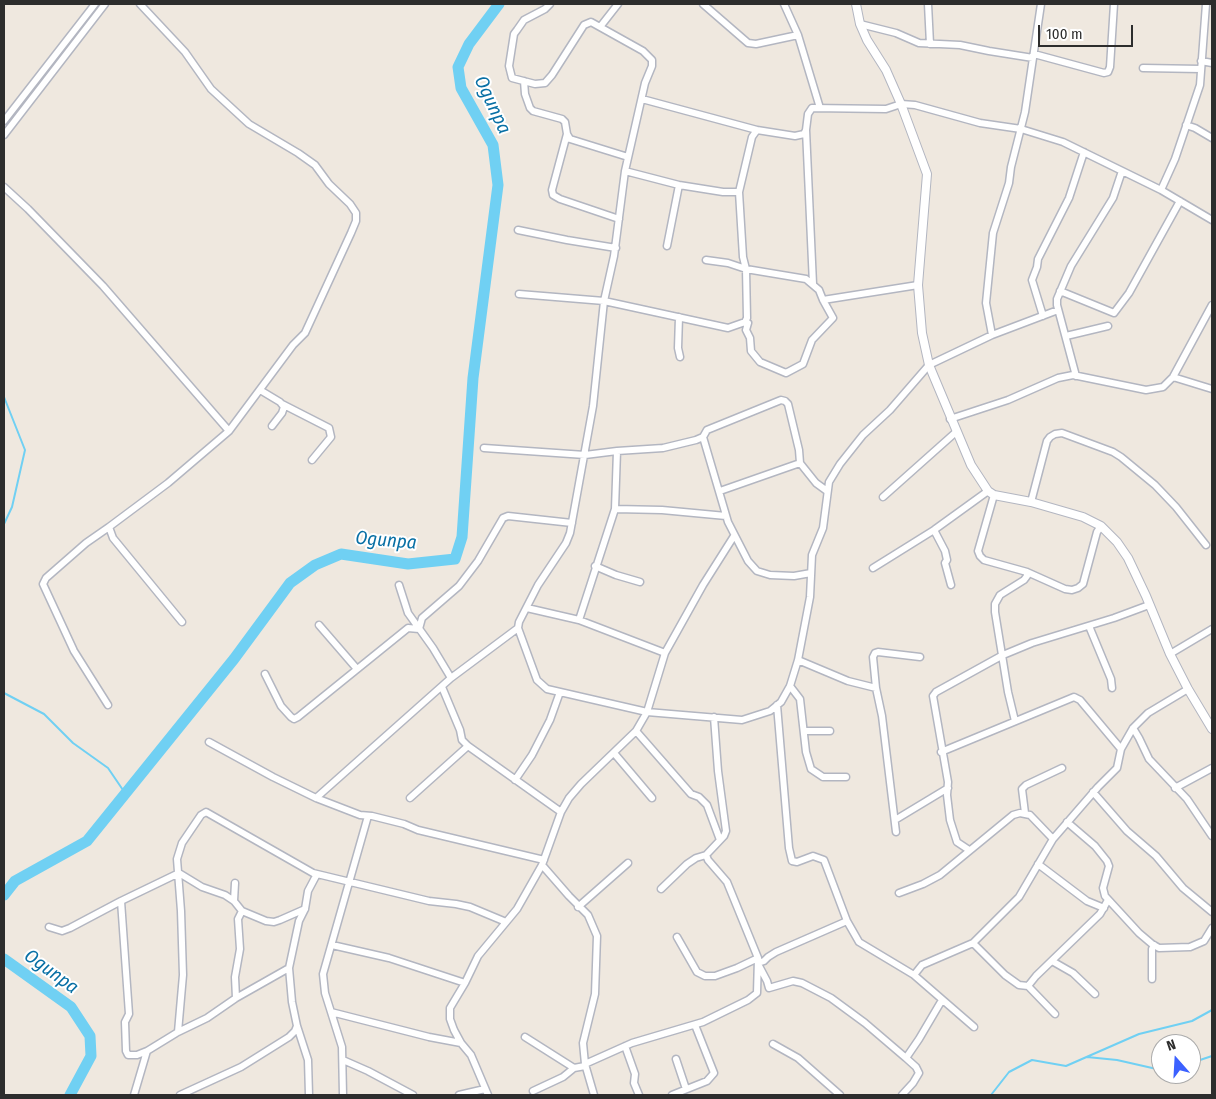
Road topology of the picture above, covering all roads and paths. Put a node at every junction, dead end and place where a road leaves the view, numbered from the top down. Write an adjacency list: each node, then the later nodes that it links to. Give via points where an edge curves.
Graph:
1 (95, 4): 26 (street)
2 (105, 4): 32 (street)
3 (140, 4): 69 (street, via 185,52 211,89 249,124 315,166 356,213 351,233 305,333)
4 (550, 4): 22 (street, via 524,20 514,34 510,74 512,78)
5 (618, 4): 14 (street)
6 (703, 4): 15 (street, via 748,44)
7 (784, 4): 15 (street)
8 (856, 4): 13 (street)
9 (928, 4): 16 (street)
10 (1041, 4): 17 (street)
11 (1114, 4): 17 (street, via 1108,72)
12 (1206, 4): 18 (street)
13 (860, 24): 16 (street); 24 (street)
14 (600, 27): 22 (street, via 591,22 584,25 545,83); 23 (street, via 643,51 652,60)
15 (798, 35): 25 (street)
16 (930, 44): 17 (street)
17 (1034, 56): 28 (street)
18 (1201, 61): 19 (street); 21 (street)
19 (1212, 63)
20 (1143, 68): 21 (street)
21 (1201, 69): 27 (street, via 1200,85)
22 (524, 81): 31 (street, via 524,94 530,108 562,119)
23 (642, 99): 29 (street); 35 (street)
24 (901, 104): 25 (street, via 886,109); 28 (street); 51 (street, via 927,174)
25 (820, 108): 30 (street, via 809,111)
26 (4, 121)
27 (1186, 125): 33 (street); 40 (street)
28 (1021, 129): 34 (street); 62 (street, via 993,233 986,303)
29 (757, 130): 30 (street, via 795,136); 41 (street, via 752,138)
30 (806, 130): 50 (street)
31 (566, 134): 35 (street, via 570,139); 43 (street, via 553,195)
32 (4, 135)
33 (1212, 138)
34 (1084, 152): 37 (street); 58 (street, via 1069,198 1038,259 1032,280)
35 (628, 157): 36 (street)
36 (624, 171): 38 (street); 43 (street)
37 (1122, 171): 40 (street); 52 (street, via 1112,198 1071,266)
38 (679, 185): 41 (street); 46 (street)
39 (4, 186): 73 (street, via 103,286)
40 (1161, 190): 42 (street)
41 (739, 192): 49 (street)
42 (1180, 201): 44 (street); 52 (street, via 1129,294 1114,313)
43 (619, 219): 47 (street)
44 (1212, 220)
45 (518, 230): 47 (street)
46 (667, 246)
47 (616, 248): 55 (street)
48 (706, 260): 49 (street)
49 (746, 269): 50 (street, via 795,277); 60 (street)
50 (813, 284): 54 (street)
51 (918, 286): 54 (street); 65 (street)
52 (1060, 291): 57 (street)
53 (519, 294): 55 (street)
54 (823, 300): 60 (street, via 834,318 812,340 803,364 786,373 760,362 751,351 746,330 748,323)
55 (604, 301): 59 (street); 78 (street)
56 (1212, 305): 67 (street)
57 (1058, 310): 58 (street); 63 (street)
58 (1043, 316): 62 (street)
59 (679, 317): 60 (street, via 728,328); 64 (street)
60 (745, 322)
61 (1108, 326): 63 (street)
62 (992, 335): 65 (street)
63 (1066, 336): 66 (street)
64 (680, 357)
65 (928, 365): 71 (street); 82 (street, via 890,410 863,434 840,464)
66 (1076, 376): 67 (street, via 1146,390 1162,387); 71 (street, via 1058,378 1008,400)
67 (1173, 377): 68 (street)
68 (1212, 388)
69 (260, 390): 70 (street); 73 (street)
70 (282, 404): 72 (street, via 284,410); 79 (street, via 330,428 331,437)
71 (950, 419): 74 (street)
72 (272, 426)
73 (229, 431): 90 (street)
74 (956, 432): 83 (street, via 971,465); 84 (street)
75 (703, 437): 77 (street, via 664,448); 80 (street, via 707,430 781,400 786,401); 81 (street)
76 (484, 448): 78 (street)
77 (617, 451): 78 (street); 86 (street)
78 (585, 455): 88 (street)
79 (312, 460)
80 (800, 463): 81 (street); 82 (street)
81 (720, 491): 87 (street)
82 (827, 491): 97 (street, via 823,528 812,555)
83 (991, 493): 85 (street); 91 (street); 96 (street, via 978,551 984,560)
84 (883, 497)
85 (1031, 502): 89 (street, via 1073,513); 93 (street, via 1047,441 1050,436 1062,433 1122,457 1155,485)
86 (615, 509): 87 (street); 94 (street)
87 (726, 516): 92 (street)
88 (572, 523): 102 (street, via 566,542 538,584); 108 (street, via 503,518 478,561 459,586 422,618)
89 (1101, 526): 96 (street, via 1083,584 1078,588 1065,589); 101 (street, via 1128,558)
90 (109, 527): 104 (street, via 113,538); 124 (street, via 86,543 43,584 74,651)
91 (934, 530): 95 (street); 100 (street, via 945,552)
92 (734, 536): 97 (street, via 757,571 786,576); 110 (street)
93 (1206, 545)
94 (595, 566): 98 (street); 103 (street)
95 (873, 568)
96 (1027, 572): 112 (street, via 1024,580 1000,595 995,604)
97 (811, 574): 114 (street, via 810,598)
98 (640, 582)
99 (399, 585): 108 (street, via 408,613)
100 (951, 585)
101 (1150, 605): 106 (street); 111 (street)
102 (527, 608): 103 (street); 107 (street, via 520,617)
103 (579, 620): 110 (street)
104 (182, 622)
105 (319, 624): 115 (street)
106 (1089, 626): 112 (street); 121 (street)
107 (518, 628): 117 (street); 123 (street, via 536,680 547,689)
108 (420, 629): 115 (street, via 408,628); 117 (street)
109 (1212, 629): 111 (street)
110 (665, 653): 126 (street)
111 (1170, 654): 122 (street)
112 (1003, 655): 128 (street); 137 (street, via 933,696)
113 (920, 657): 120 (street, via 875,653)
114 (798, 660): 118 (street); 120 (street, via 848,681)
115 (357, 669): 116 (street, via 294,719 281,706)
116 (265, 674)
117 (451, 678): 119 (street)
118 (790, 686): 125 (street); 132 (street, via 800,700)
119 (442, 687): 135 (street, via 462,740); 146 (street)
120 (876, 688): 152 (street)
121 (1112, 688)
122 (1188, 688): 129 (street, via 1148,713); 130 (street)
123 (560, 692): 126 (street); 142 (street, via 550,720)
124 (108, 705)
125 (777, 705): 127 (street, via 770,711 742,720); 177 (street, via 792,861 814,856 824,860)
126 (647, 712): 127 (street); 131 (street)
127 (714, 717): 157 (street, via 726,826)
128 (1015, 721): 136 (street, via 1078,698); 137 (street)
129 (1133, 728): 136 (street); 144 (street, via 1149,759)
130 (1212, 729)
131 (636, 731): 138 (street); 157 (street, via 691,794 699,796 707,805)
132 (804, 731): 133 (street); 141 (street, via 811,769 823,777)
133 (830, 731)
134 (209, 742): 146 (street)
135 (468, 746): 142 (street); 147 (street)
136 (1121, 748): 145 (street, via 1117,768)
137 (941, 752): 143 (street)
138 (614, 753): 148 (street); 149 (street, via 580,784)
139 (1062, 768): 150 (street, via 1022,789)
140 (1212, 768): 144 (street)
141 (846, 777)
142 (515, 780): 149 (street)
143 (948, 788): 152 (street); 158 (street, via 954,836 961,847)
144 (1175, 788): 155 (street, via 1187,799)
145 (1093, 792): 153 (street); 176 (street, via 1183,888)
146 (316, 798): 151 (street)
147 (410, 798)
148 (652, 798)
149 (562, 812): 160 (street)
150 (1025, 813): 156 (street); 158 (street, via 1013,816)
151 (368, 816): 160 (street); 165 (street)
152 (895, 820): 154 (street)
153 (1067, 822): 156 (street); 169 (street, via 1096,846 1107,860 1109,866 1103,888)
154 (896, 832)
155 (1212, 836)
156 (1053, 839): 162 (street)
157 (720, 840): 159 (street)
158 (968, 850): 168 (street, via 940,875)
159 (706, 855): 167 (street, via 686,864); 185 (street, via 727,882)
160 (543, 862): 172 (street); 178 (street, via 517,909)
161 (628, 863): 172 (street)
162 (1038, 864): 173 (street, via 1087,901); 182 (street, via 1019,897)
163 (179, 873): 164 (street, via 177,859 182,843 201,815 208,812); 170 (street); 171 (street); 202 (street, via 184,975)
164 (317, 874): 165 (street); 174 (street, via 308,891)
165 (351, 882): 178 (street, via 470,907); 184 (street)
166 (235, 883): 171 (street)
167 (660, 889)
168 (899, 893)
169 (1108, 900): 173 (street); 183 (street)
170 (121, 901): 179 (street, via 62,931); 207 (street, via 129,1014 125,1022 126,1051 128,1055 136,1056)
171 (234, 901): 175 (street)
172 (578, 907): 211 (street, via 588,915 596,936 595,994 583,1043)
173 (1104, 908): 186 (street)
174 (305, 909): 175 (street, via 274,922); 187 (street, via 299,921)
175 (242, 910): 195 (street, via 238,919 240,948 235,977)
176 (1212, 912)
177 (847, 921): 185 (street); 188 (street, via 859,942)
178 (506, 922): 190 (street, via 478,956)
179 (49, 927)
180 (1212, 928): 183 (street, via 1204,940 1190,947 1159,948)
181 (677, 937): 185 (street, via 697,972 704,976 715,976)
182 (973, 943): 188 (street, via 922,965); 191 (street, via 1005,975 1019,985)
183 (1154, 944): 189 (street)
184 (332, 945): 190 (street, via 389,958); 197 (street, via 324,974)
185 (758, 961): 192 (street); 193 (street)
186 (1052, 961): 191 (street); 194 (street, via 1073,973)
187 (289, 968): 195 (street); 200 (street)
188 (914, 975): 196 (street)
189 (1152, 979)
190 (465, 983): 204 (street, via 450,1008 450,1020)
191 (1028, 986): 198 (street)
192 (769, 988): 193 (street); 208 (street, via 793,981 802,983 831,998)
193 (756, 993): 199 (street)
194 (1095, 994)
195 (236, 998): 202 (street, via 207,1018)
196 (942, 1000): 201 (street); 208 (street)
197 (331, 1012): 204 (street); 210 (street)
198 (1055, 1014)
199 (695, 1025): 206 (street); 213 (street, via 714,1073 707,1081)
200 (297, 1026): 217 (street, via 289,1037 241,1067); 218 (street, via 308,1060)
201 (974, 1027)
202 (178, 1032): 207 (street)
203 (525, 1037): 212 (street)
204 (461, 1043): 214 (street, via 471,1054)
205 (773, 1044): 225 (street, via 798,1058)
206 (625, 1046): 211 (street); 223 (street)
207 (147, 1051): 216 (street)
208 (906, 1058): 226 (street, via 918,1073)
209 (676, 1059): 213 (street)
210 (343, 1060): 219 (street); 220 (street)
211 (585, 1065): 212 (street); 222 (street)
212 (574, 1068): 215 (street, via 564,1077)
213 (686, 1089): 224 (street)
214 (486, 1092): 221 (street)
215 (533, 1092)
216 (134, 1095)
217 (180, 1095)
218 (308, 1095)
219 (343, 1095)
220 (413, 1095)
221 (459, 1095)
222 (594, 1095)
223 (639, 1095)
224 (672, 1095)
225 (840, 1095)
226 (902, 1095)

